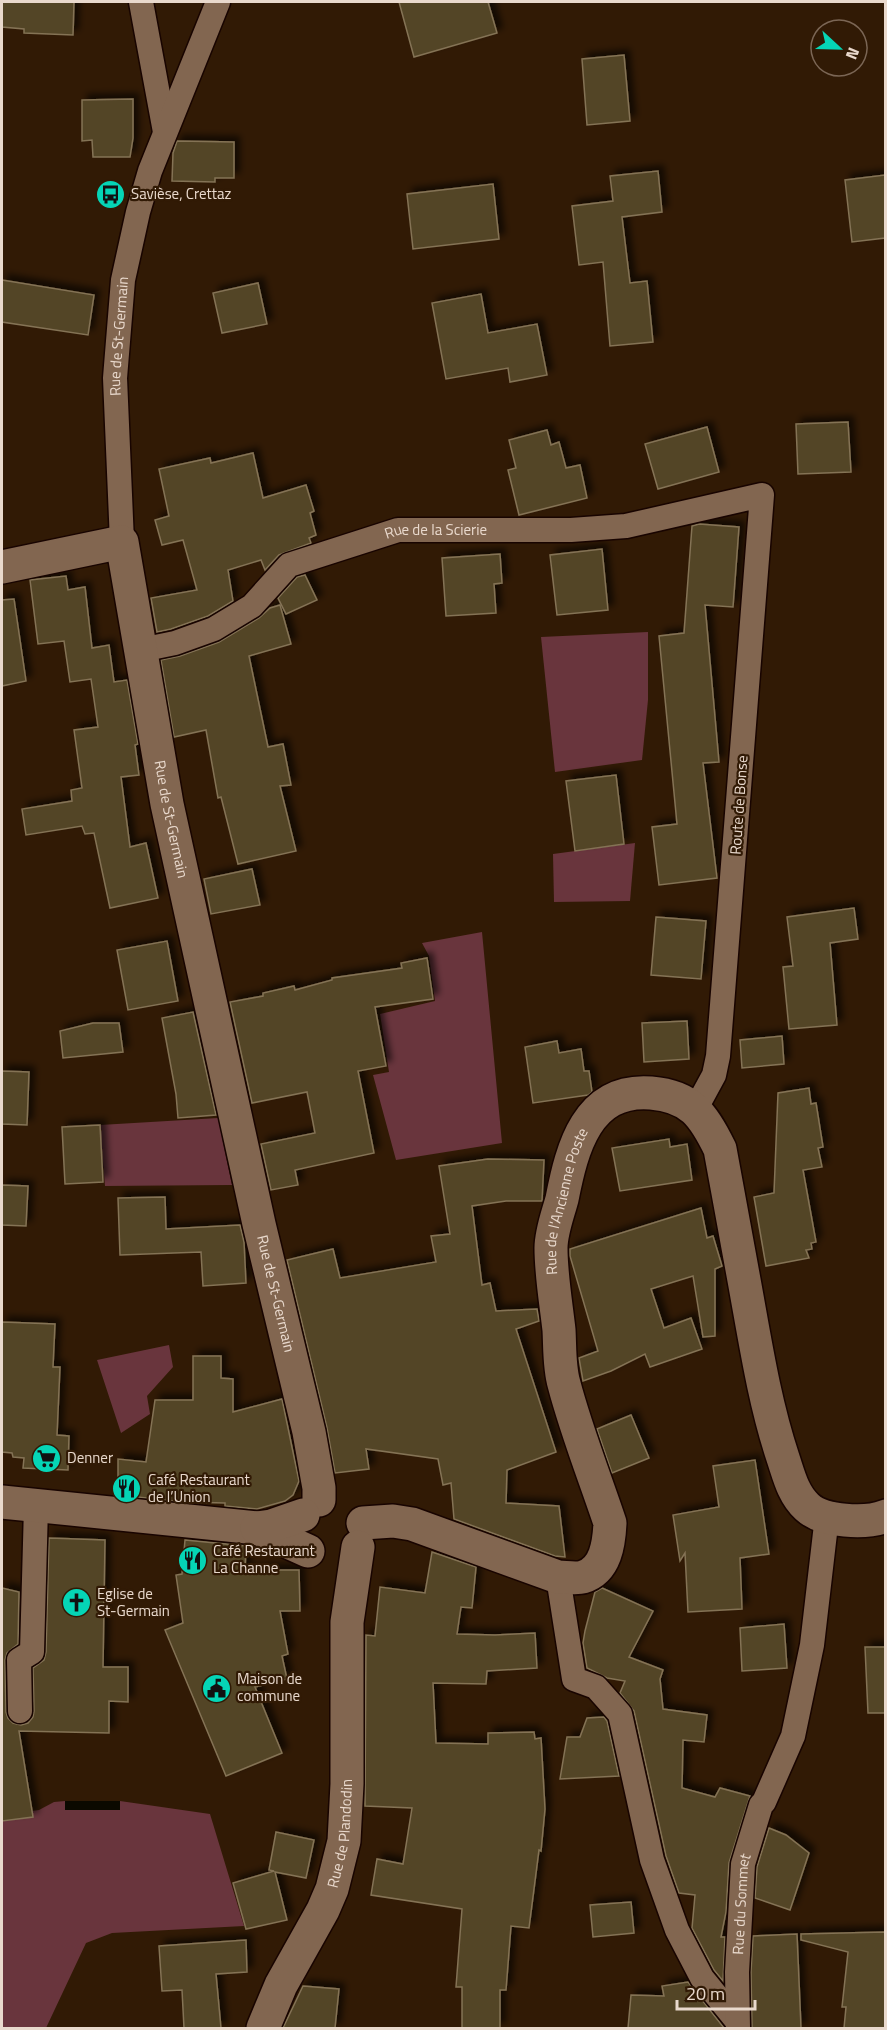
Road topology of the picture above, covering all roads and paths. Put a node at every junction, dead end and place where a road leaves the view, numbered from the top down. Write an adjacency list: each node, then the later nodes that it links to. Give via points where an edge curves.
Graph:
1 (141, 2): 3 (street)
2 (218, 2): 3 (street, Rue de St-Germain)
3 (165, 132): 5 (street, Rue de St-Germain, via 147,181 123,280 115,378)
4 (762, 495): 7 (street, Rue de la Scierie, via 626,526 571,530 398,530 289,565 252,606 214,629); 8 (street, Route de Bonse, via 718,1056 714,1075)
5 (122, 542): 6 (street); 7 (street, Rue de St-Germain)
6 (2, 567)
7 (141, 650): 11 (street, Rue de St-Germain, via 167,804 309,1432 318,1480)
8 (695, 1110): 12 (street, Rue de l'Ancienne Poste, via 709,1126 720,1149 774,1429 794,1491); 17 (street, Rue de l'Ancienne Poste, via 688,1103 664,1094 621,1095 594,1113 574,1147 551,1246 563,1382 610,1523 609,1545 598,1567 583,1577)
9 (2, 1502): 10 (street)
10 (36, 1507): 14 (street); 19 (street, via 32,1652 19,1660)
11 (311, 1507): 14 (street, via 272,1526); 15 (street, via 333,1498 346,1501 357,1510); 16 (street, via 300,1524 300,1534 303,1543)
12 (817, 1512): 13 (street, via 861,1522); 20 (street, Rue du Sommet, via 812,1645 793,1736 761,1804 743,1864)
13 (885, 1516)
14 (257, 1528): 16 (street)
15 (361, 1535): 16 (street, via 348,1557 338,1561); 17 (street, Rue de l'Ancienne Poste, via 393,1521 412,1524); 18 (street, Rue de Plandodin)
16 (317, 1556): 18 (street, Rue de Plandodin, via 333,1570 340,1585)
17 (558, 1577): 20 (street, Rue du Sommet, via 574,1679 596,1687 620,1714 652,1860 677,1930 702,1978)
18 (347, 1622): 21 (street, Rue de Plandodin, via 346,1805 341,1857 332,1889)
19 (20, 1711)
20 (738, 2025)
21 (263, 2028)

